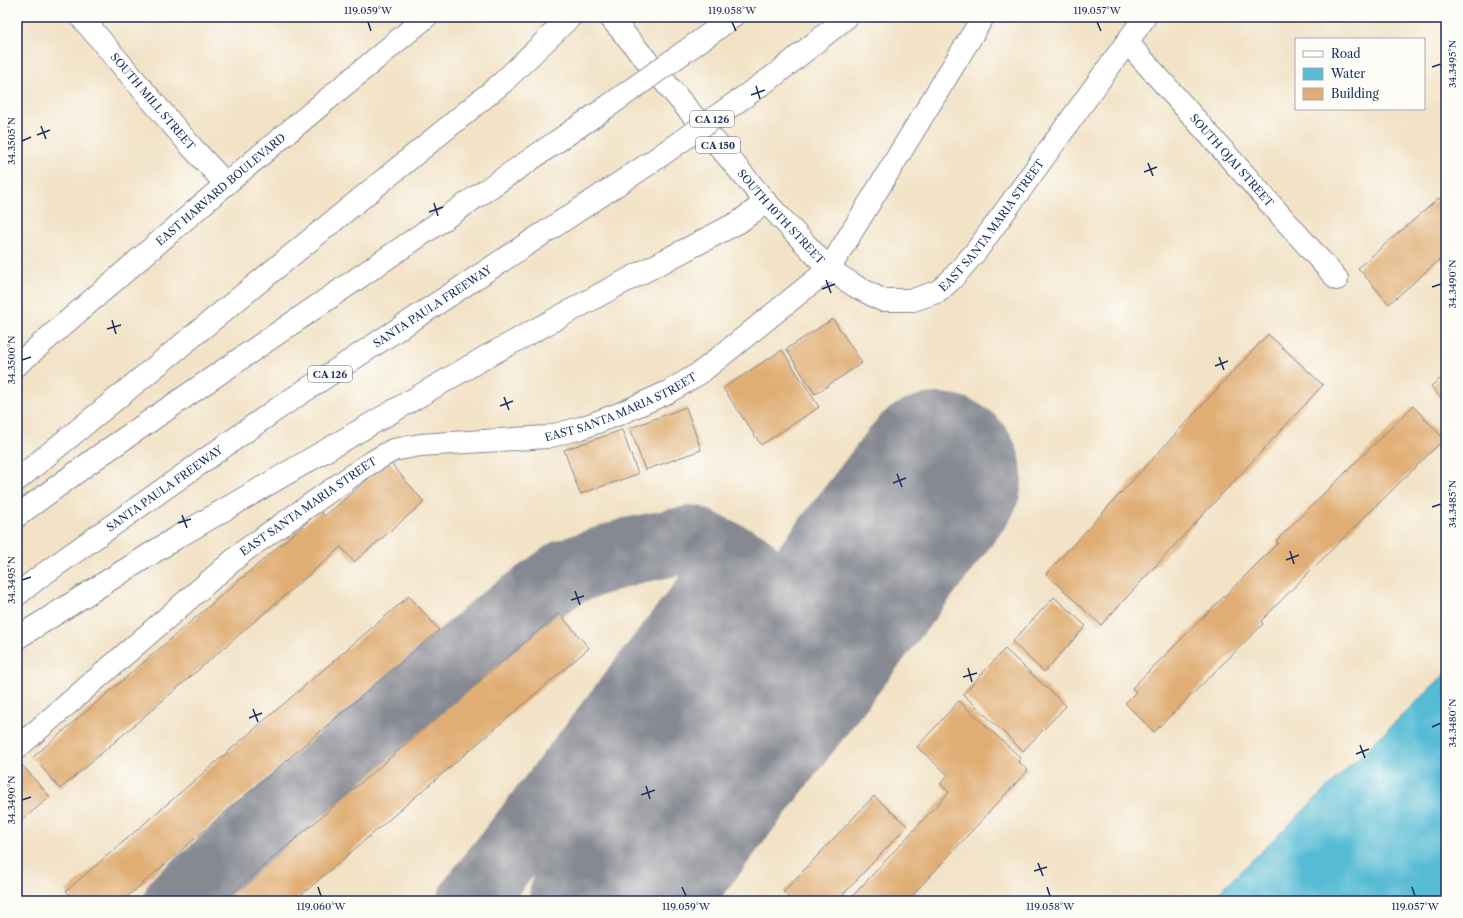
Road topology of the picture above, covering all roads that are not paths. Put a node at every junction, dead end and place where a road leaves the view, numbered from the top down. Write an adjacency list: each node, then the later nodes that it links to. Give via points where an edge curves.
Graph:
1 (81, 17): 10 (main road, SOUTH MILL STREET)
2 (570, 17): 15 (main road, via 502,83)
3 (610, 17): 11 (main road, SOUTH 10TH STREET / CA 150)
4 (846, 17): 17 (main road, SANTA PAULA FREEWAY / CA 126, bridge, via 775,75 650,163 277,409)
5 (983, 17): 12 (main road)
6 (1145, 17): 9 (main road, EAST SANTA MARIA STREET)
7 (425, 18): 10 (main road, EAST HARVARD BOULEVARD)
8 (725, 23): 16 (main road, bridge, via 96,458)
9 (1127, 42): 12 (main road, EAST SANTA MARIA STREET, via 977,250 939,290 913,300 882,300); 13 (main road, SOUTH OJAI STREET)
10 (226, 184): 14 (main road, EAST HARVARD BOULEVARD)
11 (766, 202): 12 (main road, SOUTH 10TH STREET / CA 150); 18 (main road, via 739,222 477,362 176,538)
12 (829, 269): 19 (main road, EAST SANTA MARIA STREET, via 700,373 668,392 619,414 547,437 420,445 393,450 367,465 244,550)
13 (1337, 279)
14 (17, 365)
15 (17, 480)
16 (17, 516)
17 (17, 595)
18 (17, 638)
19 (17, 748)

